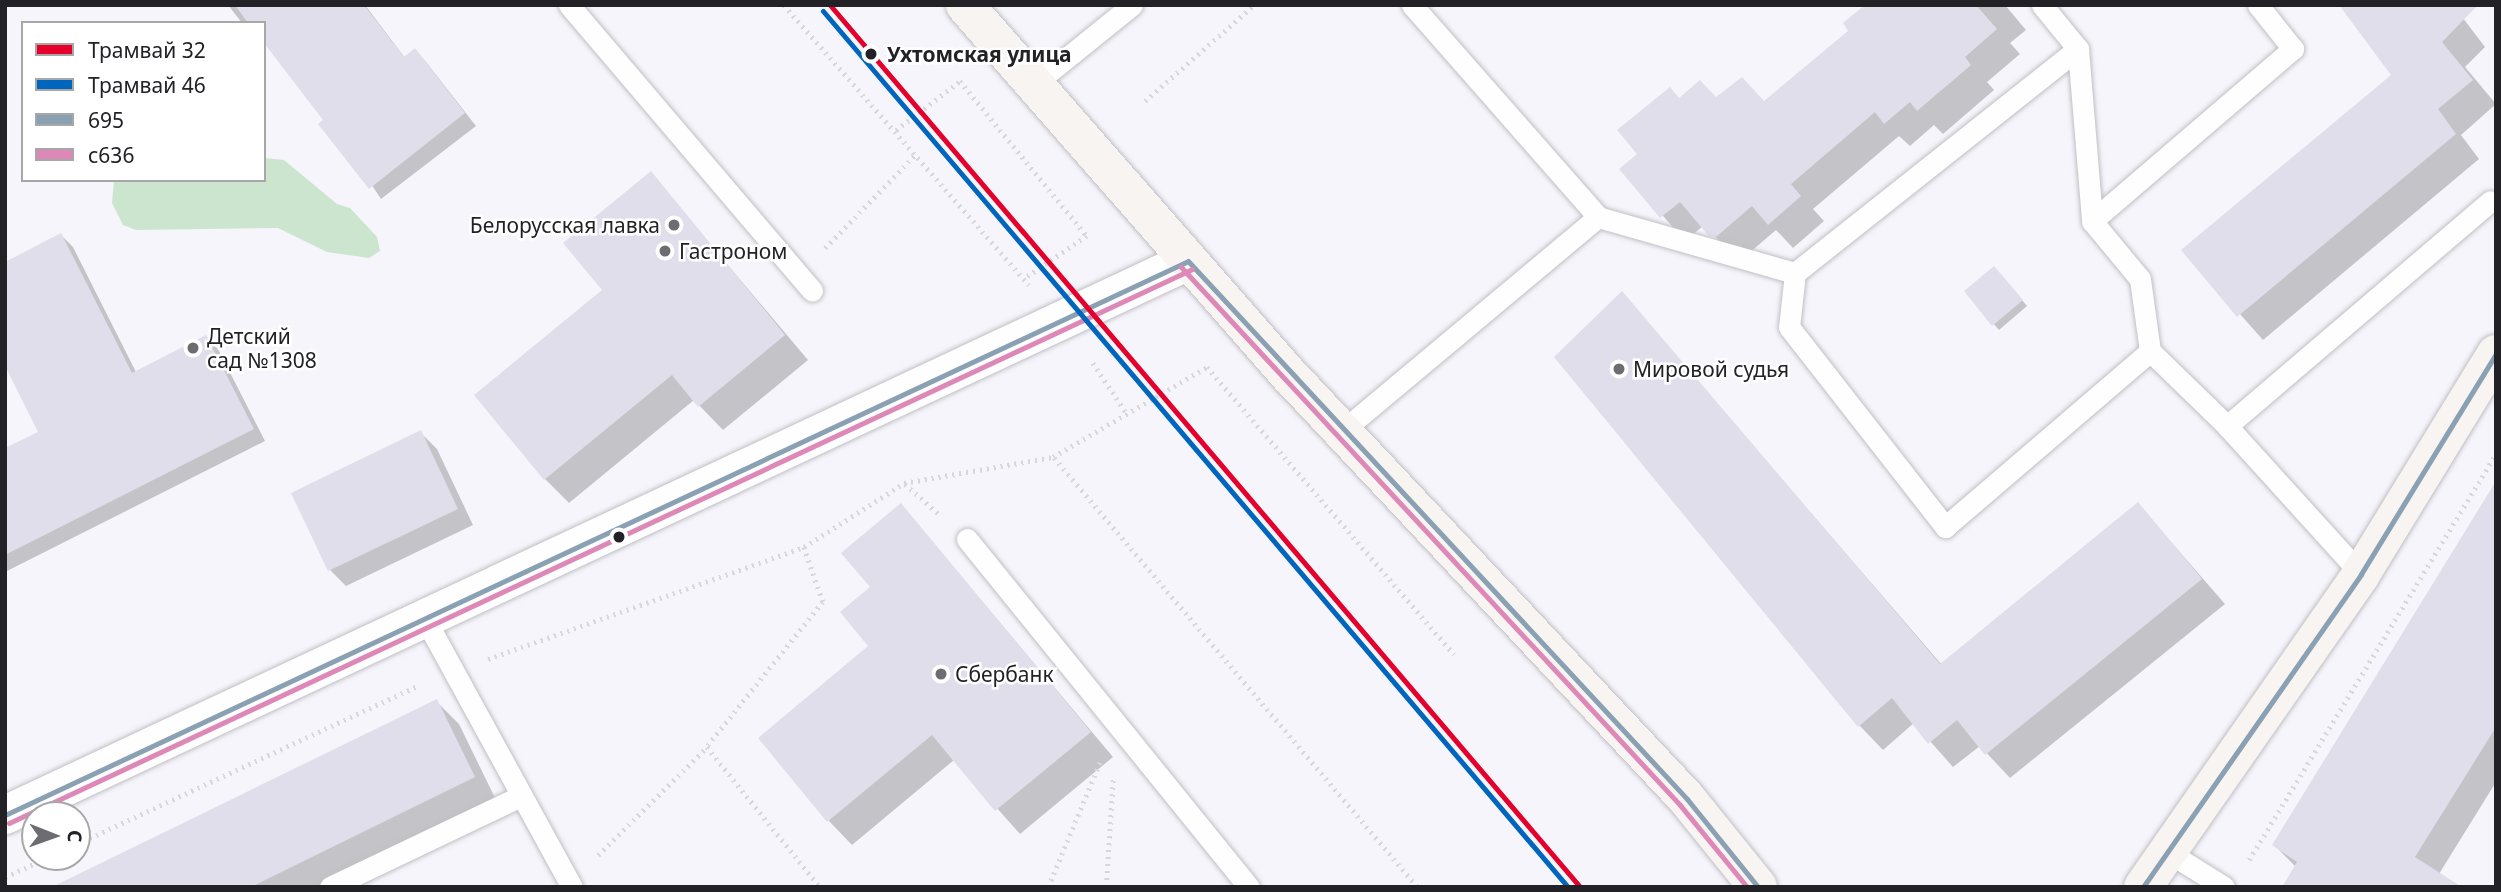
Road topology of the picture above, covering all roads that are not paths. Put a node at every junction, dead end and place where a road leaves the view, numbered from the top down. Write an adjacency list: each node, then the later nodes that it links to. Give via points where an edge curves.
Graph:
1 (569, 5): 14 (lane)
2 (965, 5): 8 (main road)
3 (1132, 5): 8 (lane)
4 (1412, 5): 10 (lane)
5 (2042, 5): 7 (lane)
6 (2258, 5): 11 (lane, via 2293,49)
7 (2078, 49): 11 (lane); 13 (lane)
8 (1033, 85): 12 (main road)
9 (2490, 201): 17 (lane)
10 (1598, 217): 13 (lane); 18 (lane)
11 (2092, 221): 15 (lane, via 2140,279)
12 (1188, 261): 18 (main road); 21 (street)
13 (1795, 273): 15 (lane, via 1789,327 1945,527)
14 (806, 283)
15 (2150, 351): 17 (lane)
16 (2496, 354): 20 (main road)
17 (2227, 426): 20 (lane)
18 (1342, 431): 28 (main road, via 1687,799)
19 (967, 539): 27 (lane, via 1118,719)
20 (2361, 574): 24 (main road)
21 (424, 617): 22 (lane); 23 (street)
22 (521, 796): 25 (lane); 26 (lane)
23 (5, 815)
24 (2168, 852): 29 (main road); 30 (lane)
25 (571, 885)
26 (330, 887)
27 (1249, 887)
28 (1758, 887)
29 (2143, 887)
30 (2224, 887)

